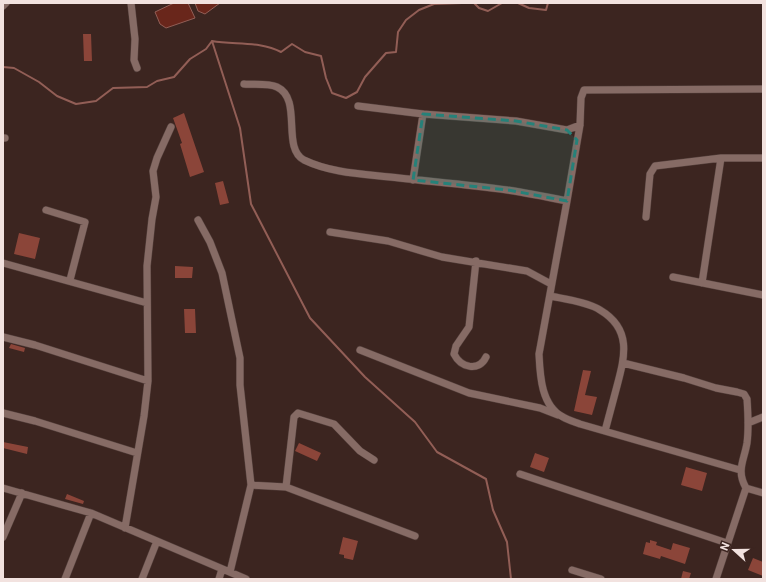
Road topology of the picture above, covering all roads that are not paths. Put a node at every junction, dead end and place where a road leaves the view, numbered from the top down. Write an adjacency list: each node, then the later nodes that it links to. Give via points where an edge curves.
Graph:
1 (6, 3): 3 (street)
2 (131, 3): 4 (street, via 135,39 134,60)
3 (3, 6)
4 (137, 68)
5 (244, 84): 15 (street, via 275,86 282,90 287,97 292,117 293,145 298,156 304,160 333,170)
6 (763, 89): 9 (street, via 584,90 581,98)
7 (358, 106): 8 (street)
8 (422, 114): 11 (street, via 516,121); 15 (street)
9 (580, 125): 11 (street); 12 (street)
10 (170, 127): 29 (street, via 153,171 156,197 147,266)
11 (568, 130): 12 (street)
12 (577, 140): 16 (street)
13 (721, 158): 14 (street); 18 (street, via 655,166 650,174); 25 (street)
14 (763, 158)
15 (413, 180): 16 (street, via 508,190)
16 (567, 201): 26 (street)
17 (46, 210): 24 (street, via 85,222)
18 (646, 217)
19 (198, 220): 44 (street, via 215,255 231,312 240,358 240,385)
20 (330, 232): 21 (street, via 388,241 442,257)
21 (476, 261): 26 (street, via 527,271); 32 (street, via 469,327 456,346 454,354 463,365 474,367 483,364)
22 (3, 263): 24 (street)
23 (673, 277): 25 (street)
24 (70, 280): 29 (street)
25 (702, 283): 27 (street)
26 (551, 284): 28 (street)
27 (763, 295)
28 (550, 296): 33 (street, via 599,309 613,320 622,334 625,350); 36 (street, via 539,354 540,377 549,405)
29 (146, 303): 34 (street)
30 (3, 337): 34 (street)
31 (360, 350): 36 (street, via 468,393 540,408)
32 (486, 356)
33 (623, 363): 38 (street, via 744,394 747,399); 39 (street)
34 (148, 381): 40 (street)
35 (3, 414): 40 (street, via 35,421)
36 (562, 417): 39 (street)
37 (763, 417): 38 (street)
38 (748, 423): 42 (street, via 747,444)
39 (605, 431): 42 (street)
40 (137, 453): 51 (street)
41 (374, 460): 45 (street, via 360,451 334,424 298,413 294,418)
42 (740, 470): 47 (street)
43 (520, 474): 55 (street)
44 (251, 485): 45 (street); 58 (street)
45 (286, 487): 52 (street)
46 (3, 488): 48 (street)
47 (746, 488): 49 (street); 55 (street)
48 (22, 493): 50 (street); 53 (street)
49 (763, 493)
50 (91, 513): 51 (street); 59 (street)
51 (124, 528): 54 (street)
52 (415, 536)
53 (3, 537)
54 (157, 541): 56 (street); 60 (street)
55 (727, 543): 64 (street)
56 (222, 569): 58 (street); 61 (street)
57 (572, 570): 63 (street)
58 (230, 572): 62 (street)
59 (65, 579)
60 (142, 579)
61 (218, 579)
62 (246, 579)
63 (601, 579)
64 (716, 579)

